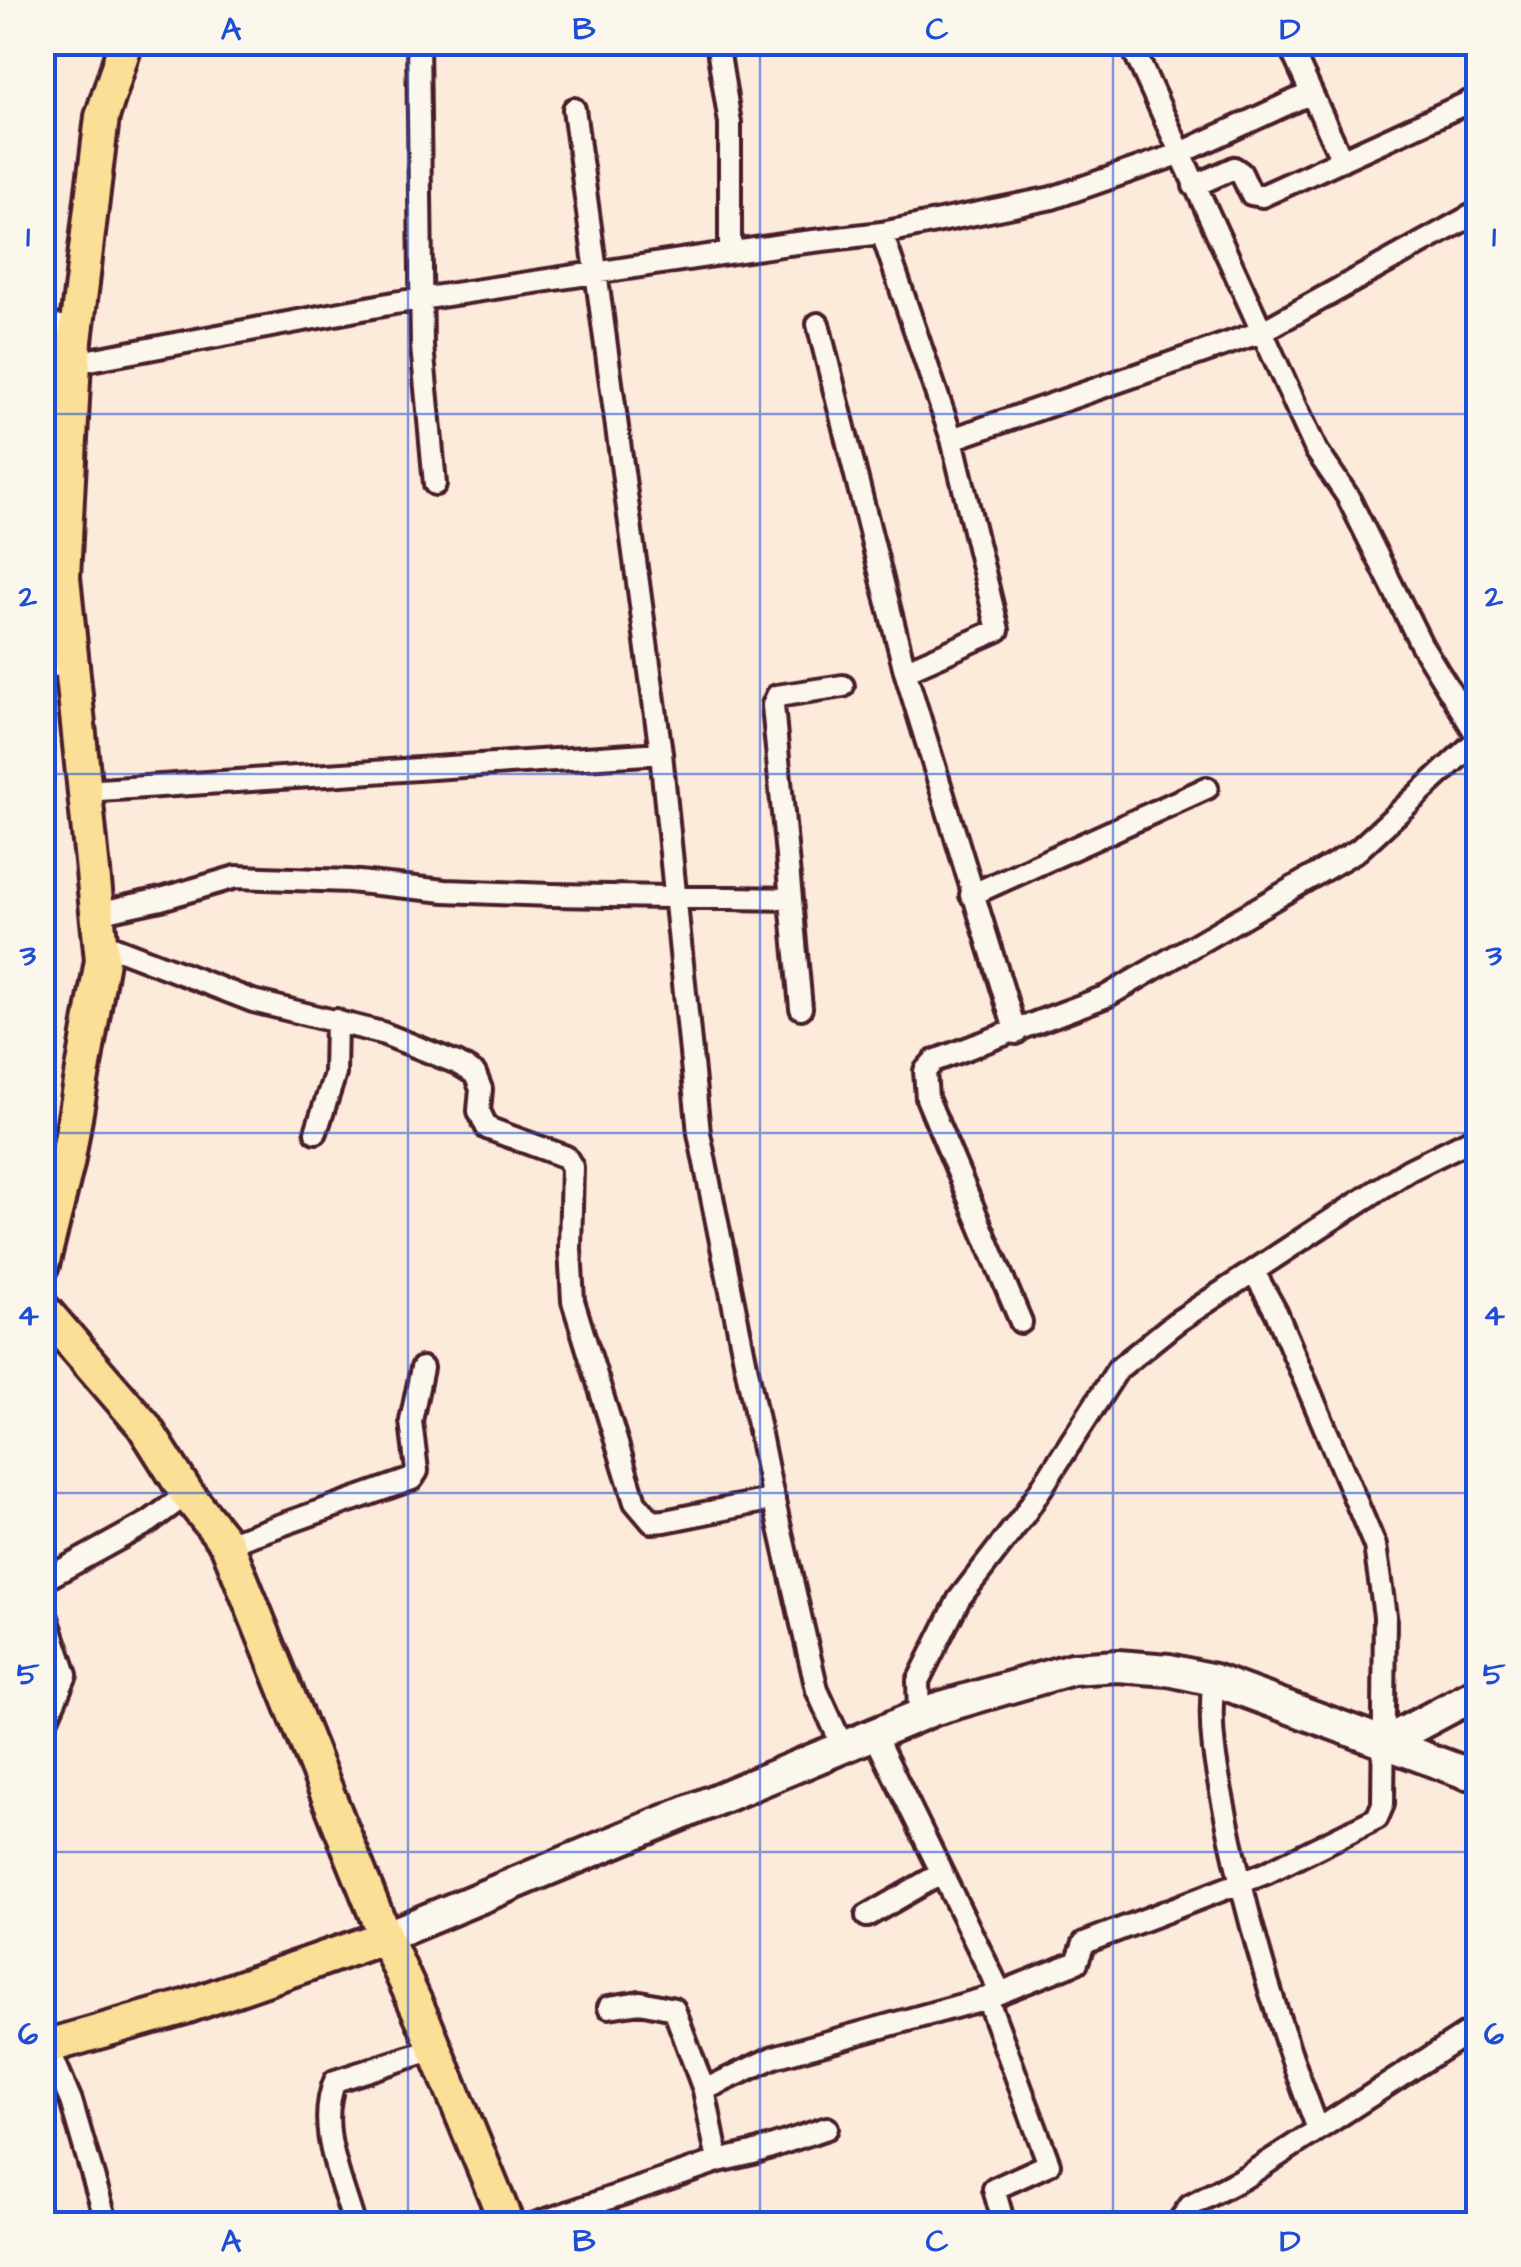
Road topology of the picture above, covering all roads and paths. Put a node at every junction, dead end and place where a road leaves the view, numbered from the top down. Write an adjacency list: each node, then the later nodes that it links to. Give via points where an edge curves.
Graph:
1 (126, 42): 19 (main road, via 102,117)
2 (418, 42): 16 (street)
3 (717, 42): 14 (street, via 730,123)
4 (1130, 42): 9 (street)
5 (1288, 42): 6 (street)
6 (1311, 93): 9 (street); 10 (street)
7 (1470, 101): 10 (street)
8 (574, 108): 15 (street)
9 (1179, 154): 11 (street); 13 (street, via 1052,198)
10 (1342, 160): 11 (street, via 1262,196 1250,194 1234,168)
11 (1194, 186): 20 (street)
12 (1478, 212): 20 (street)
13 (882, 233): 14 (street); 22 (street)
14 (730, 252): 15 (street)
15 (595, 273): 16 (street); 28 (street)
16 (422, 298): 21 (street); 23 (street)
17 (42, 324): 19 (street)
18 (818, 324): 25 (street)
19 (77, 328): 21 (main road)
20 (1261, 330): 22 (street); 27 (street, via 1316,450)
21 (74, 363): 24 (main road)
22 (952, 439): 25 (street, via 998,630)
23 (435, 484)
24 (57, 666): 30 (main road)
25 (905, 671): 31 (street)
26 (843, 686): 33 (street, via 789,692 773,705)
27 (1478, 738): 37 (street, via 1358,850 1108,996)
28 (662, 753): 30 (street); 32 (street)
29 (1207, 788): 31 (street)
30 (84, 791): 34 (main road)
31 (972, 894): 37 (street)
32 (677, 897): 33 (street); 34 (street, via 236,877 161,899); 46 (street, via 698,1132)
33 (792, 898): 35 (street)
34 (98, 928): 36 (street, via 253,1001); 40 (main road, via 102,960 67,1164)
35 (801, 1008)
36 (336, 1020): 38 (street, via 335,1074); 46 (street, via 457,1063 475,1074 487,1128 566,1157 572,1167 573,1301 642,1514 652,1522)
37 (1016, 1032): 43 (street, via 934,1061 924,1071 924,1084)
38 (316, 1132)
39 (1478, 1136): 41 (street, via 1409,1170)
40 (42, 1265)
41 (1254, 1272): 52 (street, via 1118,1369 1024,1515 959,1599 918,1681); 55 (street, via 1375,1546 1385,1616)
42 (42, 1308): 45 (main road, via 144,1426)
43 (1020, 1322)
44 (422, 1368): 47 (street, via 411,1421 417,1471 412,1479)
45 (187, 1494): 47 (main road); 48 (street)
46 (774, 1499): 56 (street, via 817,1690)
47 (227, 1544): 61 (main road)
48 (42, 1581)
49 (42, 1603): 53 (street, via 66,1675)
50 (1214, 1680): 52 (main road, via 1135,1667 1072,1669); 55 (main road); 59 (street, via 1213,1742)
51 (1478, 1693): 55 (main road)
52 (919, 1715): 54 (main road)
53 (46, 1722)
54 (874, 1734): 56 (main road); 58 (street)
55 (1384, 1743): 57 (main road); 59 (street, via 1377,1818)
56 (843, 1747): 61 (main road)
57 (1478, 1772)
58 (942, 1873): 60 (street); 62 (street)
59 (1240, 1882): 62 (street, via 1084,1943 1077,1962); 69 (street, via 1270,1999)
60 (867, 1916)
61 (385, 1937): 65 (main road, via 185,2007); 66 (main road)
62 (994, 1995): 67 (street, via 774,2057); 75 (street, via 1049,2164 994,2189)
63 (609, 2007): 67 (street, via 640,2002 674,2009)
64 (1478, 2026): 69 (street)
65 (45, 2047): 71 (street, via 71,2101)
66 (435, 2048): 72 (street, via 335,2082 326,2126); 73 (main road)
67 (704, 2090): 70 (street)
68 (827, 2128): 70 (street)
69 (1318, 2128): 76 (street, via 1190,2206)
70 (718, 2160): 74 (street)
71 (107, 2224)
72 (354, 2224)
73 (507, 2224)
74 (534, 2224)
75 (1004, 2224)
76 (1177, 2224)

